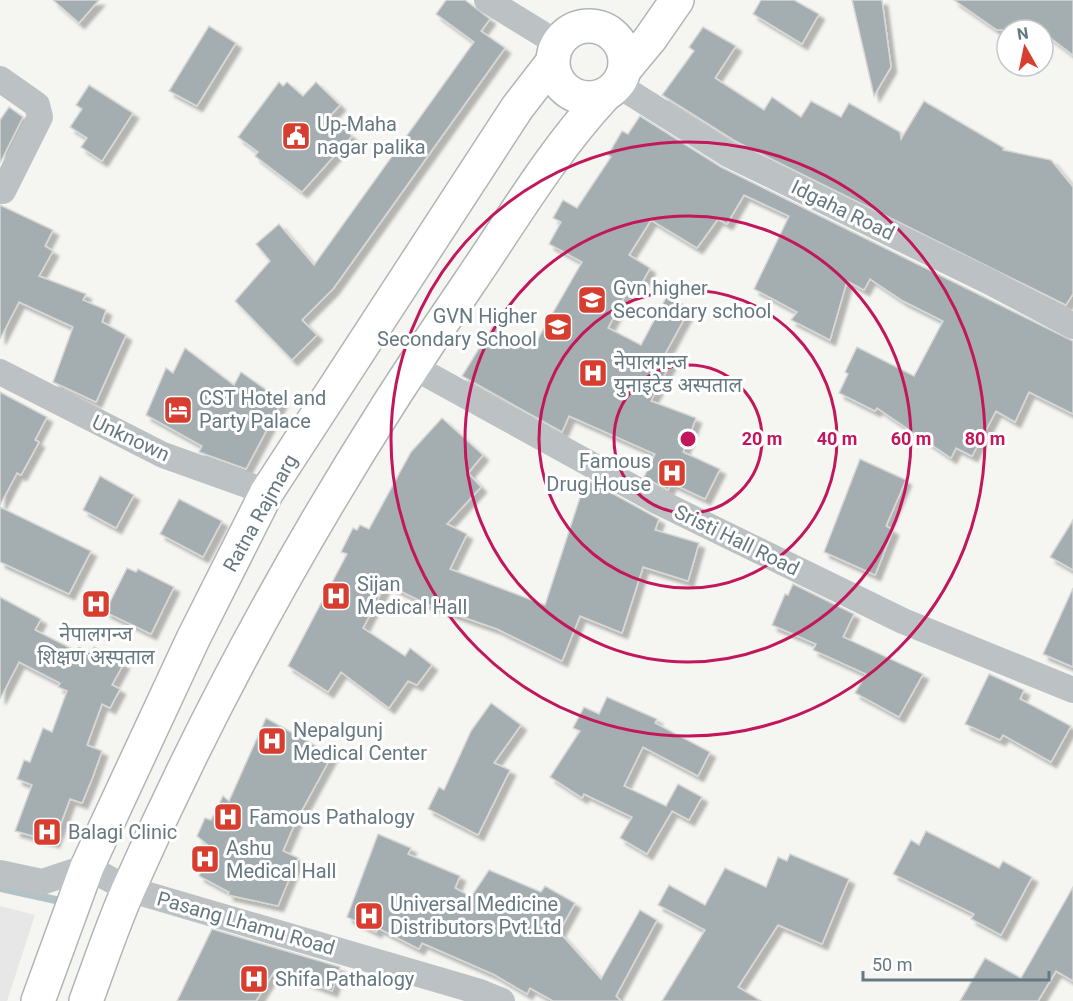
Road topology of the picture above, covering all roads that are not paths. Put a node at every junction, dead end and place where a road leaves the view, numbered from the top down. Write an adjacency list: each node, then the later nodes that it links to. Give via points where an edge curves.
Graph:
1 (487, 0): 4 (street)
2 (594, 0): 4 (highway, Ratna Rajmarg)
3 (677, 0): 6 (highway)
4 (561, 45): 6 (highway, via 558,82 570,94 586,99); 6 (highway, via 589,25 604,28 624,52); 11 (highway, Ratna Rajmarg)
5 (0, 79): 7 (street, via 38,105 40,117)
6 (615, 83): 8 (street, Idgaha Road, via 728,154); 9 (highway, via 559,151)
7 (1, 192)
8 (1073, 326)
9 (412, 366): 12 (street, Sristi Hall Road, via 678,511 903,621); 15 (highway, via 316,524 227,687)
10 (0, 372): 11 (street, Unknown, via 163,455)
11 (267, 492): 13 (highway, Ratna Rajmarg, via 193,639)
12 (1073, 690)
13 (87, 867): 14 (street, via 42,882); 15 (street, Pasang Lhamu Road); 16 (highway, Ratna Rajmarg)
14 (0, 873)
15 (128, 889): 17 (highway); 18 (street, Pasang Lhamu Road)
16 (38, 1001)
17 (86, 1001)
18 (502, 1001)

